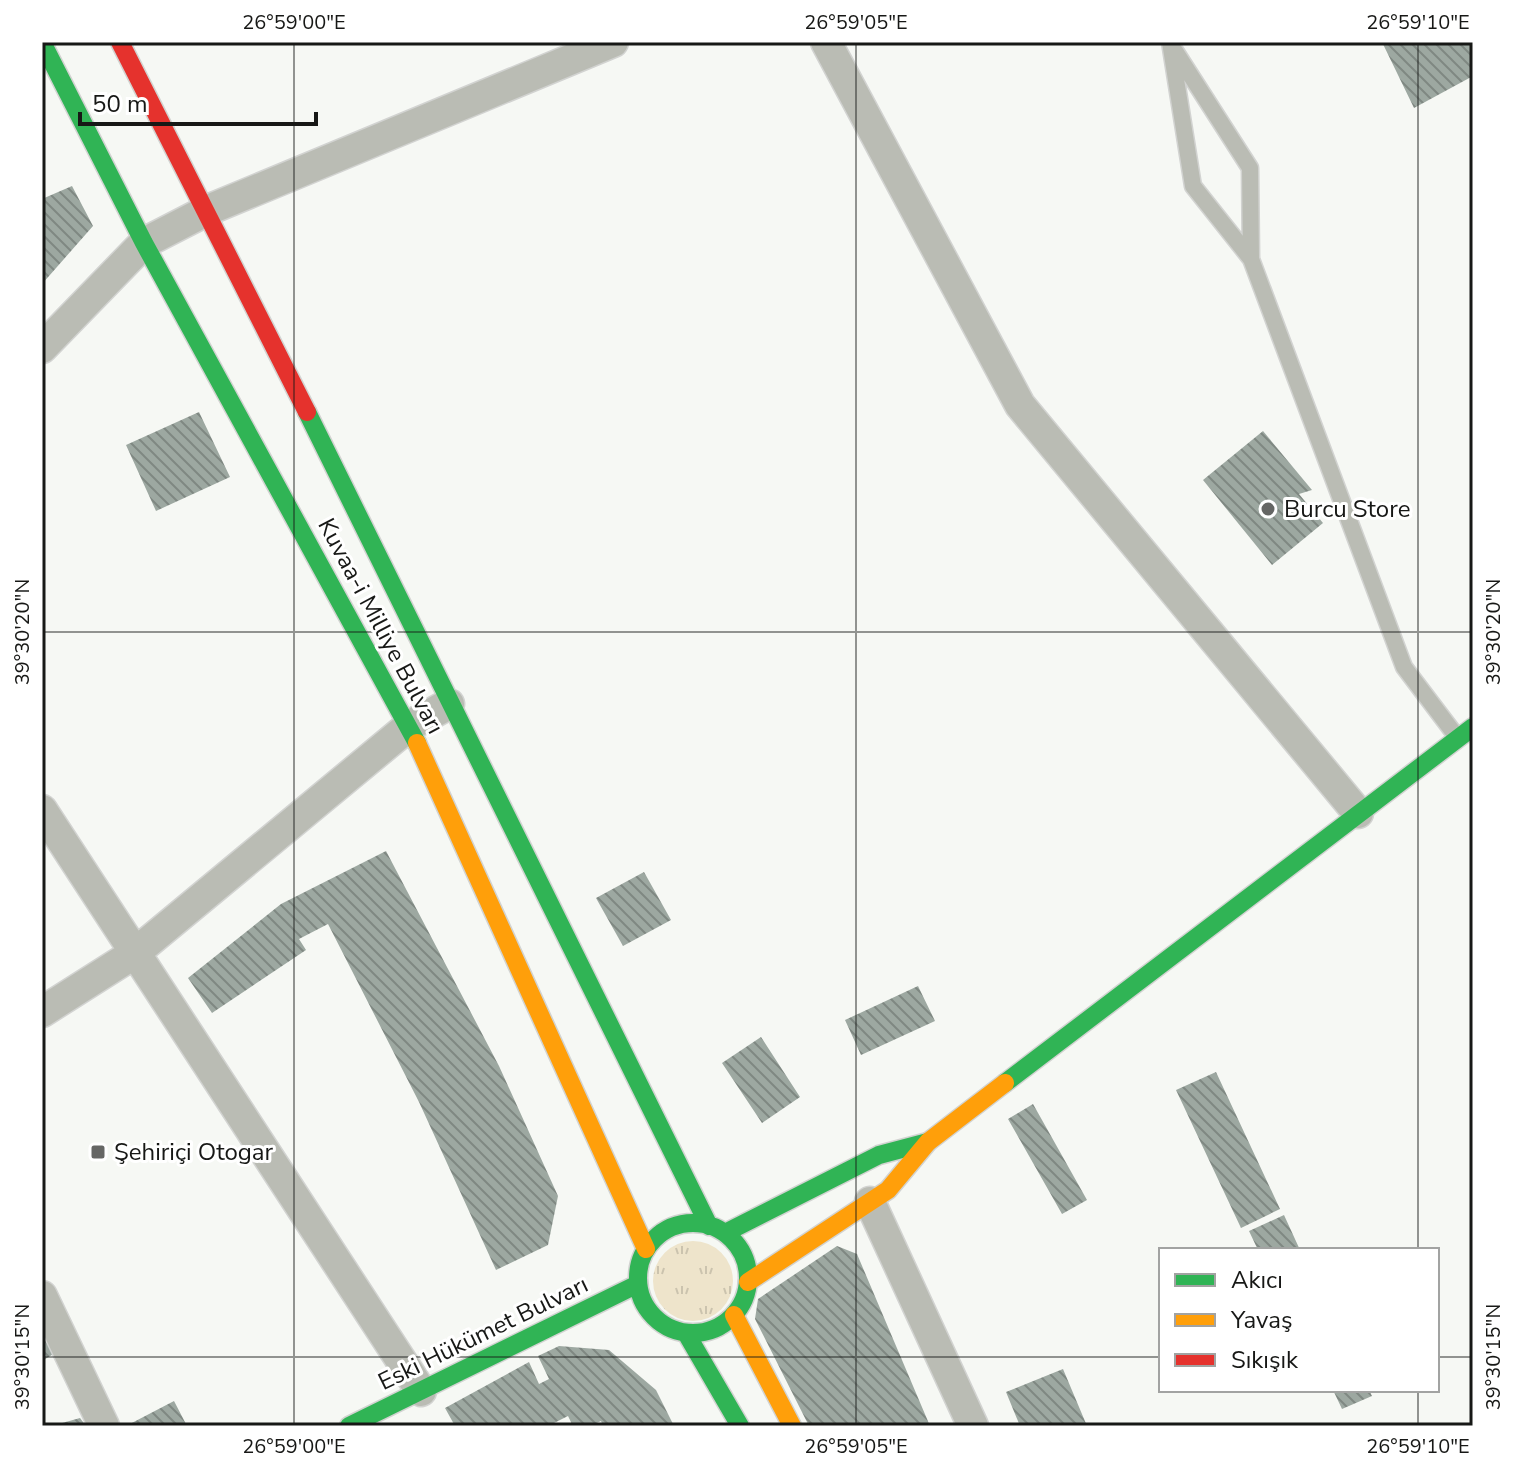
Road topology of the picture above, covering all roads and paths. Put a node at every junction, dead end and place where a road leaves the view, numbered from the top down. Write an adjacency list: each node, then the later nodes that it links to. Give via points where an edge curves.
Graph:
1 (120, 42): 6 (main road, Kuvaa-i Milliye Bulvarı)
2 (613, 42): 6 (street)
3 (826, 42): 14 (street, via 1020,405)
4 (42, 43): 7 (main road, Kuvaa-i Milliye Bulvarı)
5 (1171, 44): 8 (lane, via 1193,186); 8 (lane, via 1250,168)
6 (208, 210): 7 (street); 10 (main road, Kuvaa-i Milliye Bulvarı)
7 (144, 243): 9 (street); 11 (main road, Kuvaa-i Milliye Bulvarı)
8 (1251, 259): 12 (lane, via 1404,667)
9 (42, 348)
10 (449, 704): 11 (street); 19 (main road, Kuvaa-i Milliye Bulvarı)
11 (409, 726): 15 (street); 20 (main road, Kuvaa-i Milliye Bulvarı)
12 (1466, 733): 14 (main road)
13 (42, 810): 15 (street)
14 (1358, 813): 17 (main road)
15 (135, 953): 16 (street); 26 (street)
16 (42, 1012)
17 (928, 1142): 18 (main road, via 888,1190); 19 (main road, via 879,1155)
18 (870, 1202): 21 (main road); 31 (street)
19 (717, 1230): 20 (main road, via 674,1227); 21 (main road, via 742,1255)
20 (646, 1249): 22 (main road)
21 (748, 1282): 24 (main road)
22 (638, 1284): 25 (main road, via 653,1317); 26 (main road, Eski Hükümet Bulvarı)
23 (42, 1296): 27 (street)
24 (734, 1315): 25 (main road, via 703,1332); 30 (main road)
25 (686, 1333): 29 (main road)
26 (421, 1391): 28 (main road, Eski Hükümet Bulvarı)
27 (104, 1426)
28 (349, 1426)
29 (740, 1426)
30 (792, 1426)
31 (973, 1426)

